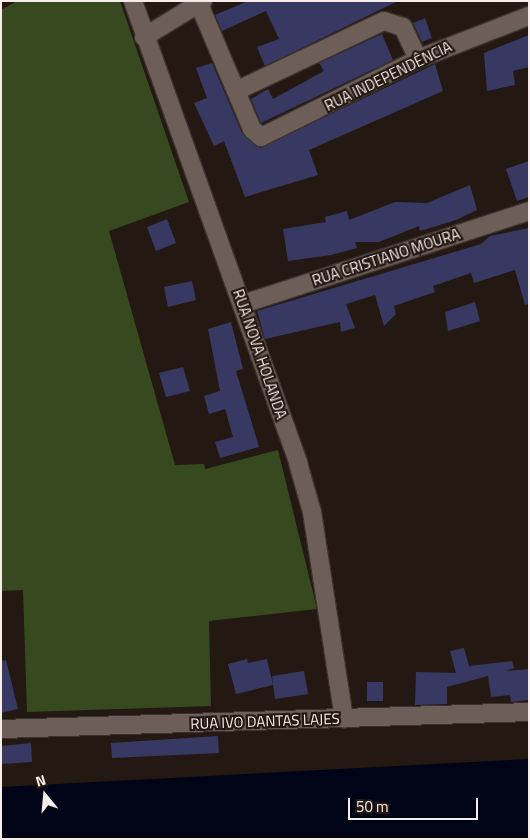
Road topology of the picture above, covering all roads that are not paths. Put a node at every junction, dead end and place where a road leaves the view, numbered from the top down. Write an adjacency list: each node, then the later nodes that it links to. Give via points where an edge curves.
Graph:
1 (133, 1): 4 (street, RUA NOVA HOLANDA)
2 (201, 2): 4 (street); 6 (street)
3 (529, 16): 5 (street, RUA INDEPENDÊNCIA)
4 (144, 37): 8 (street, RUA NOVA HOLANDA)
5 (418, 59): 6 (street, via 403,27 384,21); 6 (street, RUA INDEPENDÊNCIA, via 261,137 252,130)
6 (238, 90)
7 (529, 211): 8 (street, RUA CRISTIANO MOURA)
8 (243, 304): 10 (street, RUA NOVA HOLANDA, via 312,512)
9 (529, 712): 10 (street, RUA IVO DANTAS LAJES)
10 (344, 719): 11 (street, RUA IVO DANTAS LAJES)
11 (1, 729)

